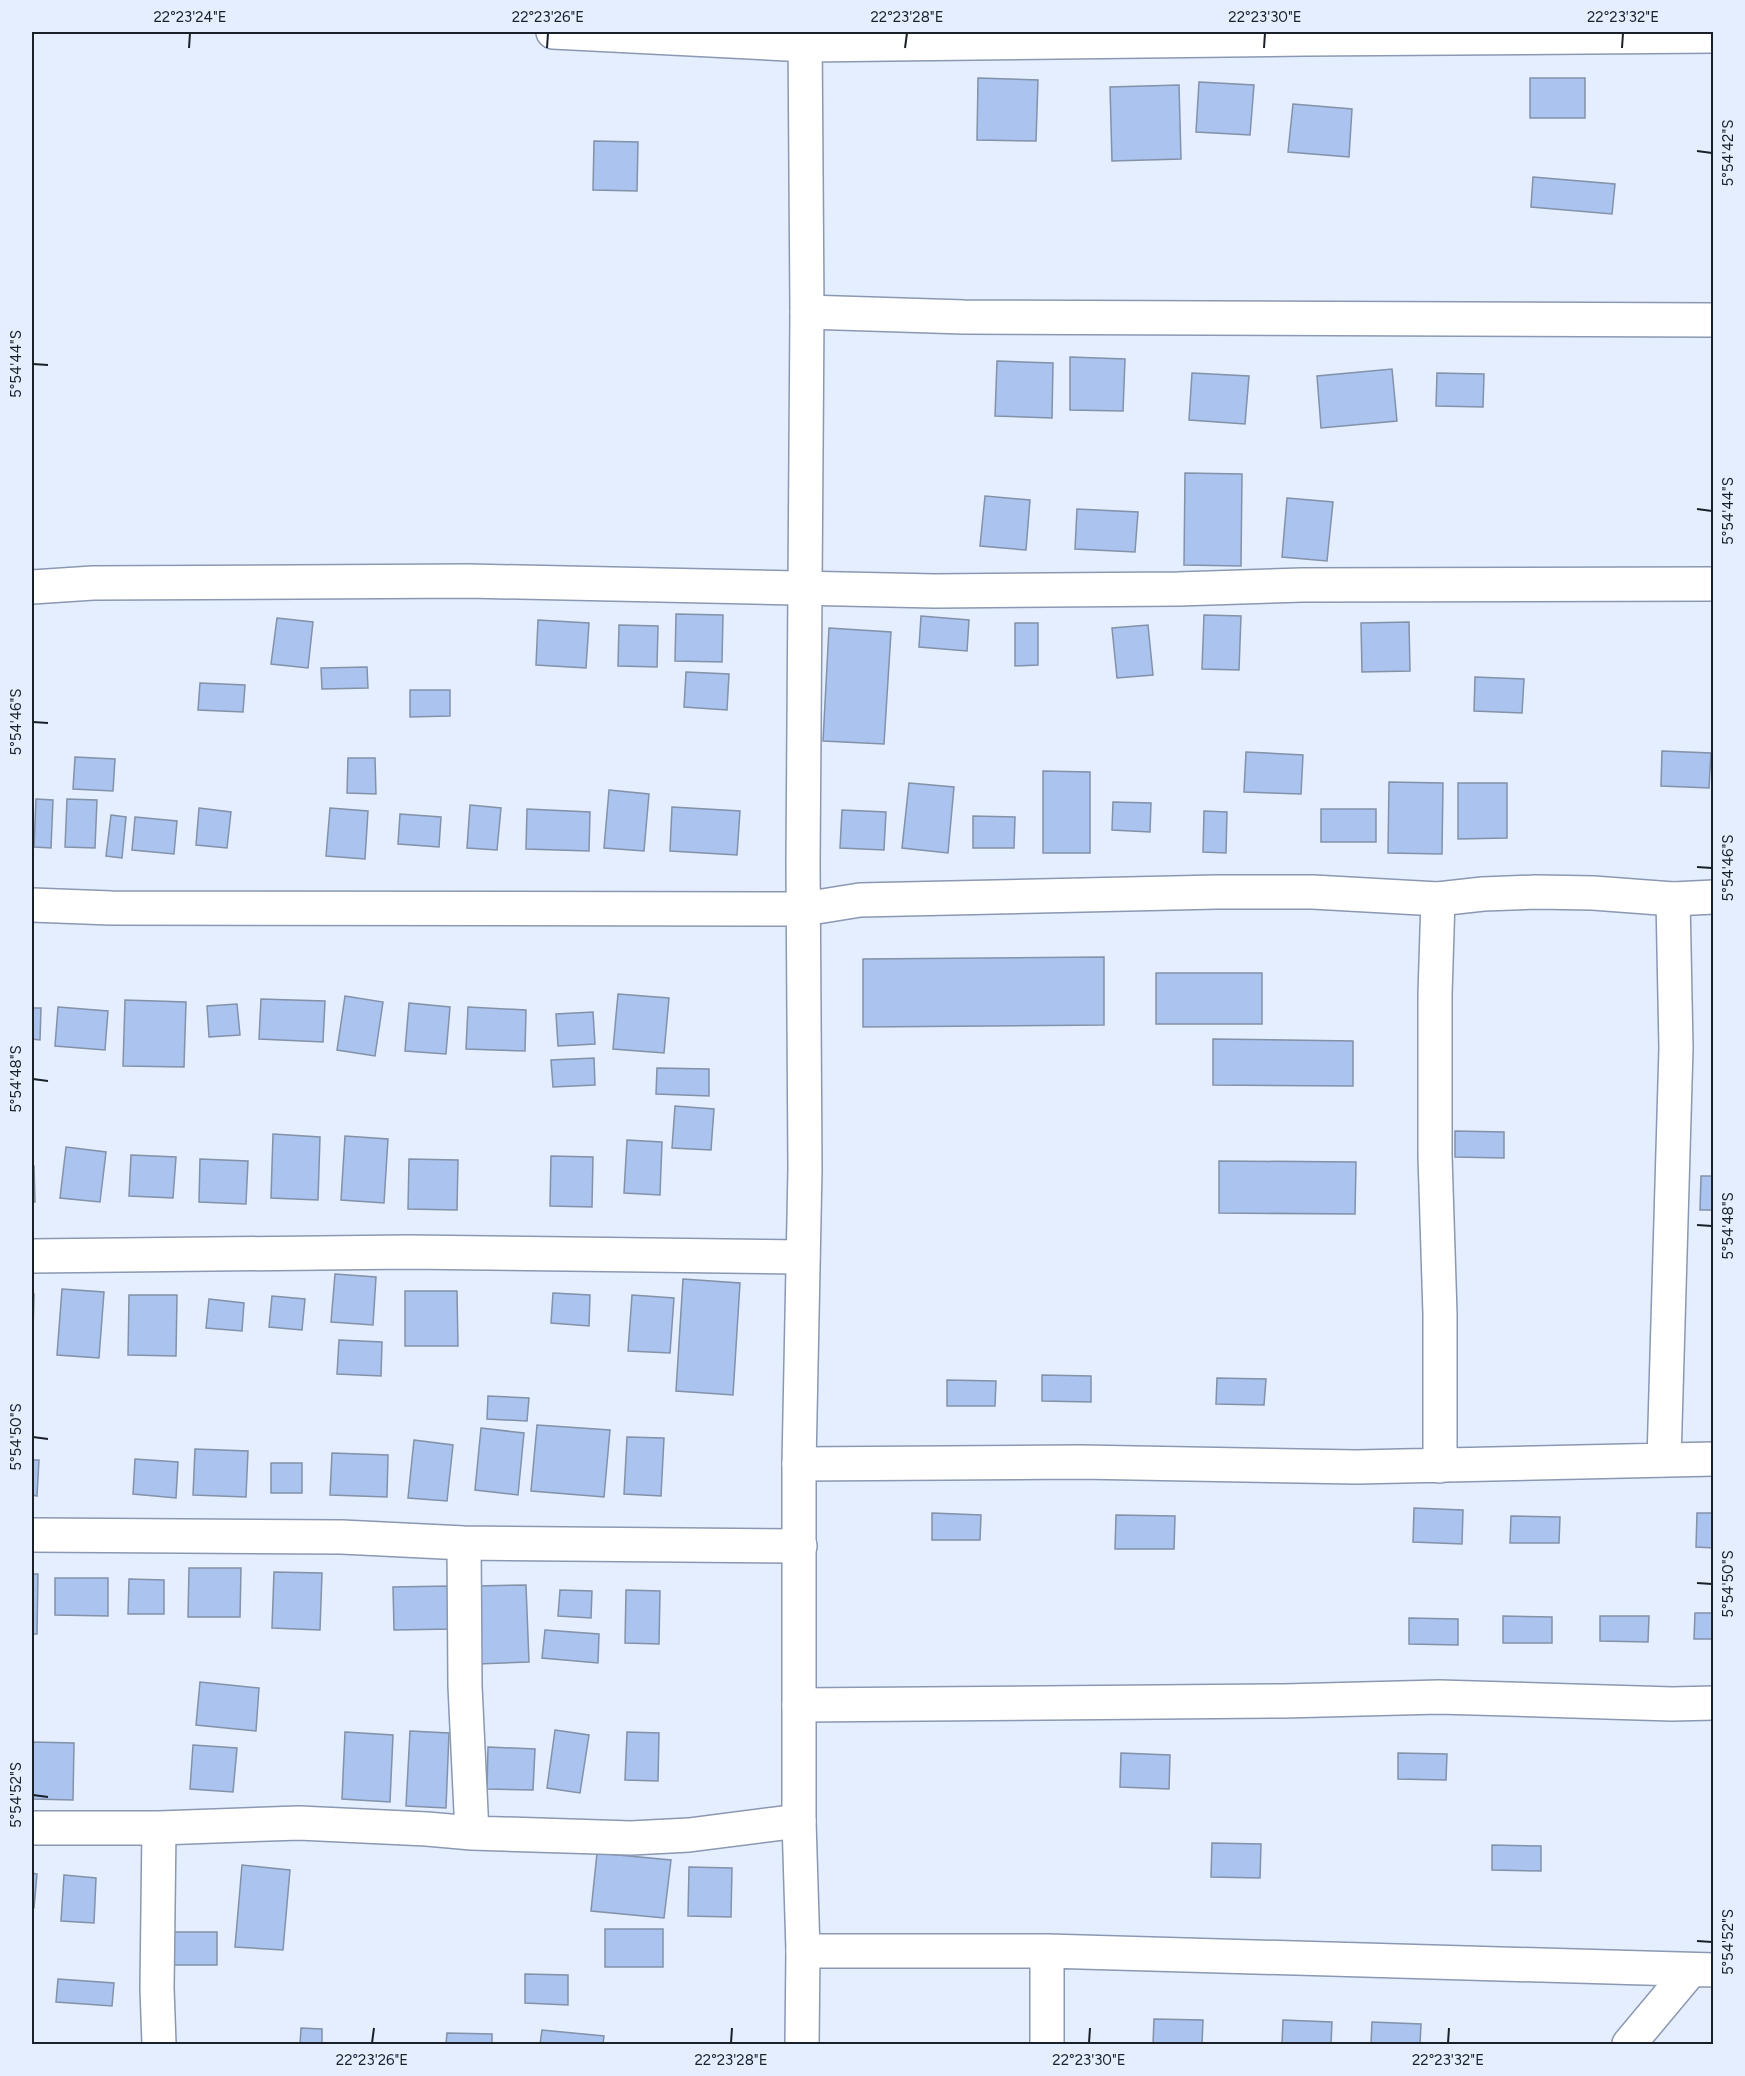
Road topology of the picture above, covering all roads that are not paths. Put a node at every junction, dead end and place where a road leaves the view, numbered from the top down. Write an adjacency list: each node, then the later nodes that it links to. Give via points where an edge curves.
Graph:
1 (553, 32): 3 (street)
2 (1713, 36): 3 (street)
3 (805, 38): 4 (street)
4 (807, 312): 5 (street, via 964,317); 8 (street)
5 (1713, 320)
6 (1713, 584): 8 (street)
7 (32, 587): 8 (street, via 104,583 468,581)
8 (804, 590): 13 (street)
9 (1713, 897): 11 (street)
10 (1438, 899): 11 (street, via 1536,892); 13 (street, via 1313,892 1206,892 860,900); 19 (street, via 1435,1156)
11 (1673, 899): 17 (street, via 1676,1048)
12 (32, 905): 13 (street)
13 (804, 909): 15 (street)
14 (32, 1256): 15 (street, via 408,1252)
15 (803, 1257): 18 (street)
16 (1713, 1459): 17 (street)
17 (1664, 1460): 19 (street)
18 (799, 1464): 19 (street); 22 (street)
19 (1440, 1466)
20 (32, 1535): 21 (street, via 342,1537)
21 (464, 1543): 22 (street); 28 (street)
22 (800, 1546): 24 (street)
23 (1713, 1703): 24 (street, via 1439,1697)
24 (799, 1705): 25 (street)
25 (799, 1821): 28 (street, via 642,1837); 29 (street)
26 (32, 1828): 27 (street)
27 (159, 1828): 28 (street, via 299,1823); 32 (street)
28 (472, 1833)
29 (803, 1950): 30 (street); 33 (street)
30 (1047, 1951): 31 (street); 34 (street)
31 (1702, 1971): 35 (street)
32 (159, 2044)
33 (801, 2044)
34 (1047, 2044)
35 (1629, 2044)

